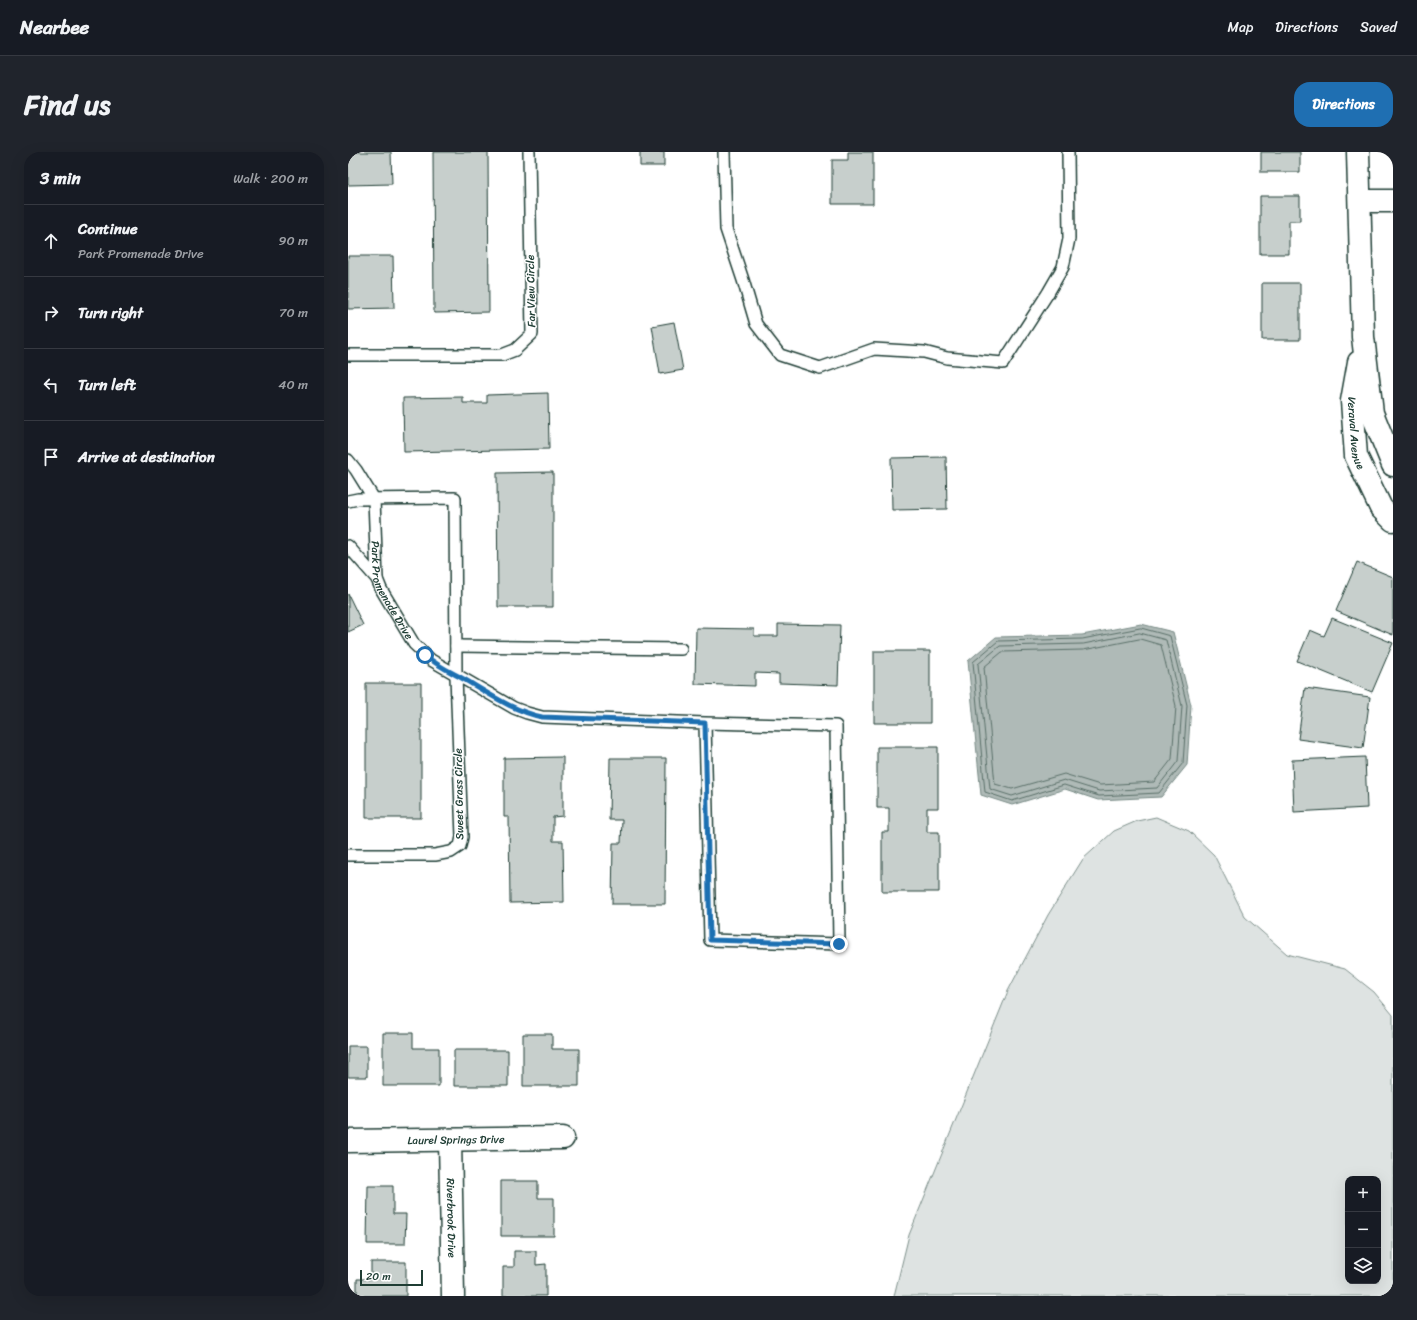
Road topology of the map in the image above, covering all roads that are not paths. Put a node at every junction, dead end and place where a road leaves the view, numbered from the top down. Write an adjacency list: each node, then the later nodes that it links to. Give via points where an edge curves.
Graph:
1 (529, 152): 8 (lane, Far View Circle, via 532,334 515,350 502,355)
2 (724, 152): 3 (lane, via 726,230 756,324 780,355 820,368 874,349 924,352 947,358 1003,363 1063,267 1069,239)
3 (1068, 152)
4 (1358, 152): 5 (street, Veraval Avenue)
5 (1360, 201): 6 (street); 7 (street, Veraval Avenue)
6 (1393, 201)
7 (1363, 337): 10 (street, Veraval Avenue, via 1372,413); 13 (street, Veraval Avenue, via 1352,401 1356,456 1381,508)
8 (348, 355)
9 (348, 460): 11 (lane)
10 (1393, 465)
11 (374, 499): 12 (lane); 15 (lane, Park Promenade Drive); 16 (lane, via 455,498)
12 (348, 501)
13 (1393, 520)
14 (348, 546): 15 (lane)
15 (377, 579): 18 (lane, Park Promenade Drive, via 414,644 431,660)
16 (456, 646): 17 (lane); 18 (lane)
17 (681, 649)
18 (456, 676): 19 (lane, Park Promenade Drive, via 514,708 542,717); 20 (lane, Sweet Grass Circle, via 462,837 460,846 451,852 435,855)
19 (705, 723): 19 (lane, Park Promenade Drive, via 710,940 839,944 836,726)
20 (348, 855)
21 (564, 1138): 22 (street, Laurel Springs Drive)
22 (450, 1140): 23 (street, Laurel Springs Drive); 24 (street, Riverbrook Drive)
23 (348, 1141)
24 (453, 1296)

